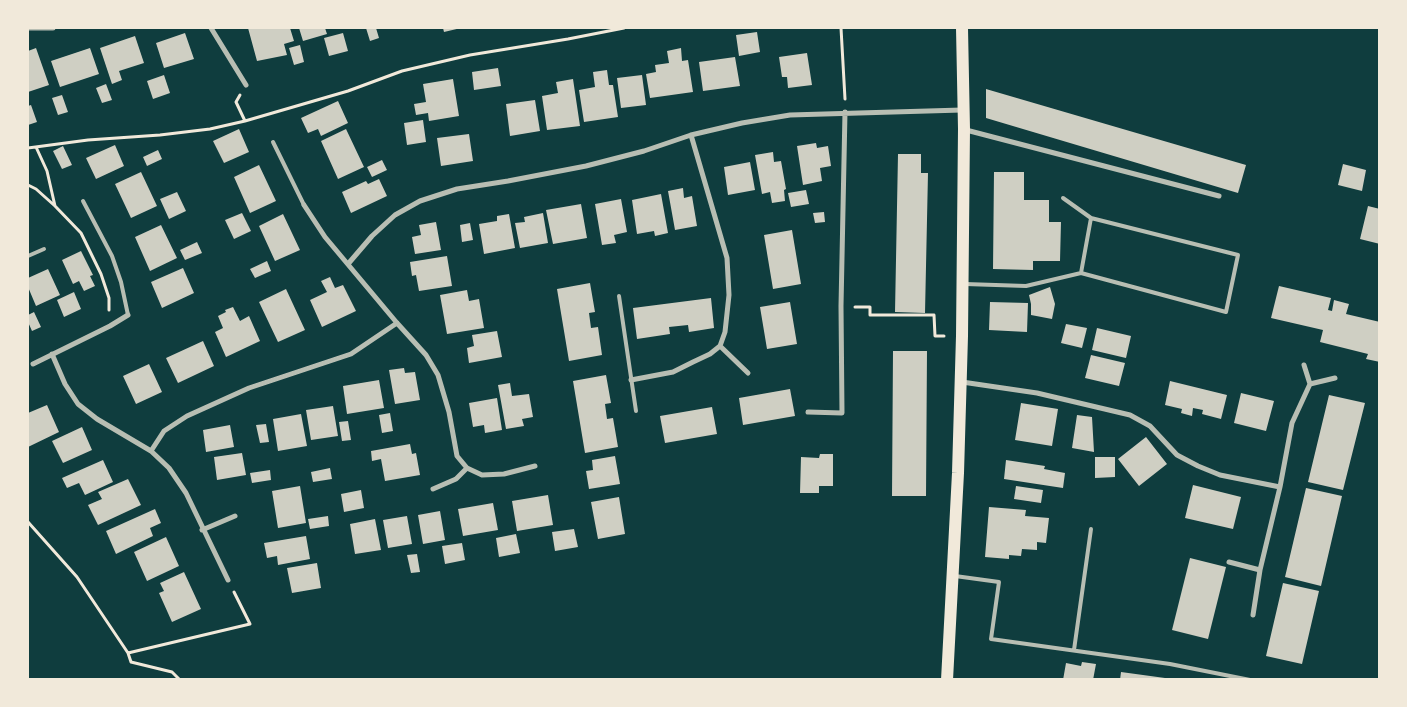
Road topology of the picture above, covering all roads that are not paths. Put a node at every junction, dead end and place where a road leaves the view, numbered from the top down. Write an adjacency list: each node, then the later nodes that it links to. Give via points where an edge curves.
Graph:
1 (28, 28): 2 (street)
2 (53, 28)
3 (211, 28): 5 (street)
4 (962, 28): 6 (main road)
5 (246, 85)
6 (962, 110): 7 (street); 8 (main road)
7 (845, 112): 9 (street, via 790,115); 34 (street, via 842,413)
8 (964, 129): 11 (street); 20 (main road)
9 (691, 135): 18 (street, via 586,166 457,189 420,201 390,220); 24 (street, via 727,258 727,314)
10 (273, 142): 14 (lane)
11 (1219, 196)
12 (1064, 198): 15 (lane)
13 (83, 201): 22 (lane, via 112,256)
14 (304, 205): 18 (street, via 325,238)
15 (1091, 218): 19 (lane); 19 (lane, via 1238,255 1226,312)
16 (44, 248): 17 (lane)
17 (28, 256)
18 (348, 264): 23 (street)
19 (1081, 273): 20 (lane, via 1026,286)
20 (963, 284): 31 (main road)
21 (619, 296): 30 (lane)
22 (128, 315): 25 (street)
23 (396, 323): 35 (street, via 351,354 249,388 187,416 164,431); 37 (street, via 426,355 438,374 457,456)
24 (720, 346): 28 (street); 30 (street, via 673,372)
25 (52, 354): 26 (street); 35 (street, via 78,404)
26 (30, 362)
27 (1304, 365): 32 (street)
28 (748, 373)
29 (1335, 378): 32 (street)
30 (631, 380): 33 (lane)
31 (961, 381): 38 (street, via 1037,393 1130,415 1150,426 1177,455 1198,466 1220,475); 45 (main road)
32 (1310, 384): 38 (street, via 1292,423)
33 (636, 410)
34 (808, 412)
35 (151, 452): 42 (street, via 169,468 186,493)
36 (535, 466): 37 (street, via 504,474 482,475)
37 (467, 468): 39 (street, via 456,479)
38 (1280, 487): 44 (street)
39 (433, 489)
40 (235, 516): 42 (street)
41 (1091, 529): 48 (lane)
42 (202, 530): 46 (street)
43 (1229, 562): 44 (street)
44 (1260, 570): 47 (street)
45 (953, 576): 48 (lane, via 999,582 991,639); 49 (main road)
46 (228, 580)
47 (1253, 615)
48 (1074, 650): 50 (lane)
49 (947, 680)
50 (1250, 680)

